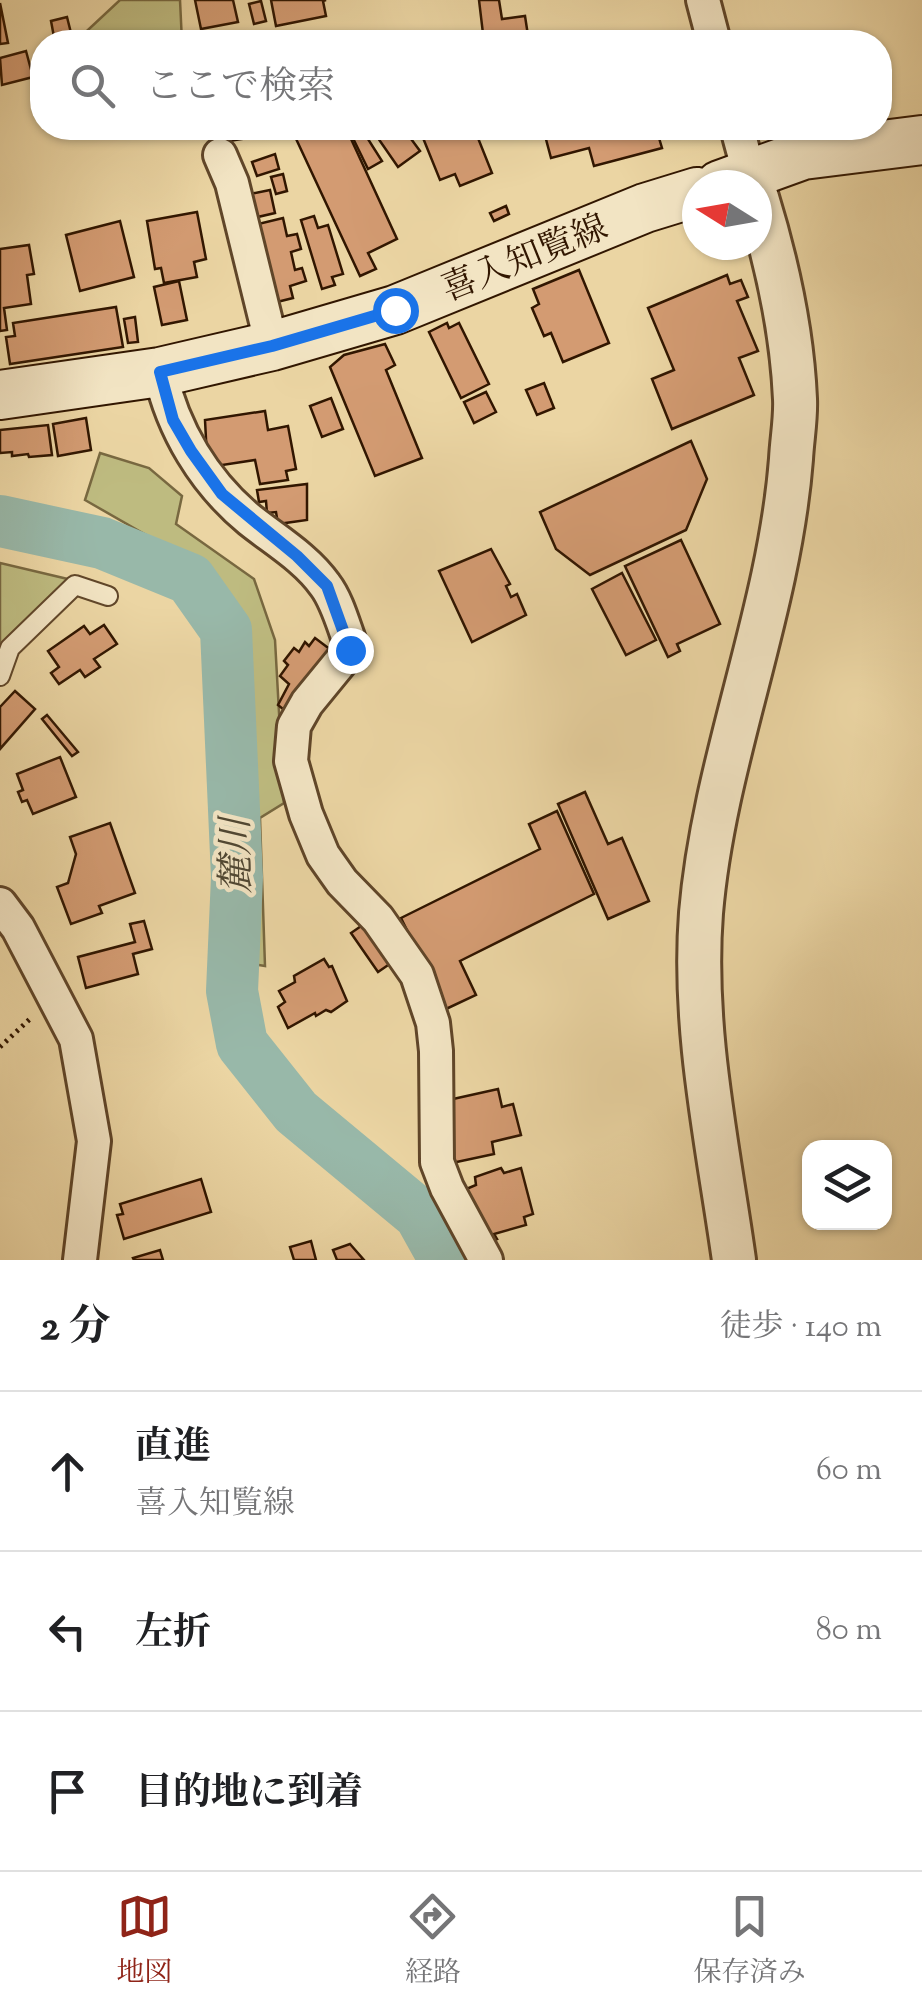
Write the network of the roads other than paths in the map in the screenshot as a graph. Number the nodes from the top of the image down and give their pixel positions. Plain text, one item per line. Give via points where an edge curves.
1 (702, 0) edge
2 (711, 30) edge
3 (739, 140) edge
4 (922, 140) edge
5 (220, 155) dead end
6 (743, 170) edge
7 (772, 172) edge
8 (682, 197) edge
9 (772, 250) edge
10 (272, 346) junction
11 (160, 372) junction
12 (0, 395) edge
13 (108, 596) dead end
14 (0, 676) edge
15 (0, 904) edge
16 (80, 1260) edge
17 (486, 1260) edge
18 (734, 1260) edge

1 - 2 street
3 - 6 street
4 - 7 main road via 803,155
5 - 10 street
8 - 10 main road, 喜入知覧線 via 395,310
9 - 18 street via 795,401 788,503 701,912 698,1007
10 - 11 main road, 喜入知覧線
11 - 12 main road, 喜入知覧線
11 - 17 street via 173,420 191,451 222,494 327,586 352,648 294,726 290,761 323,855 418,974 433,1022 437,1162
13 - 14 lane via 75,585 10,648
15 - 16 street via 76,1039 94,1142

